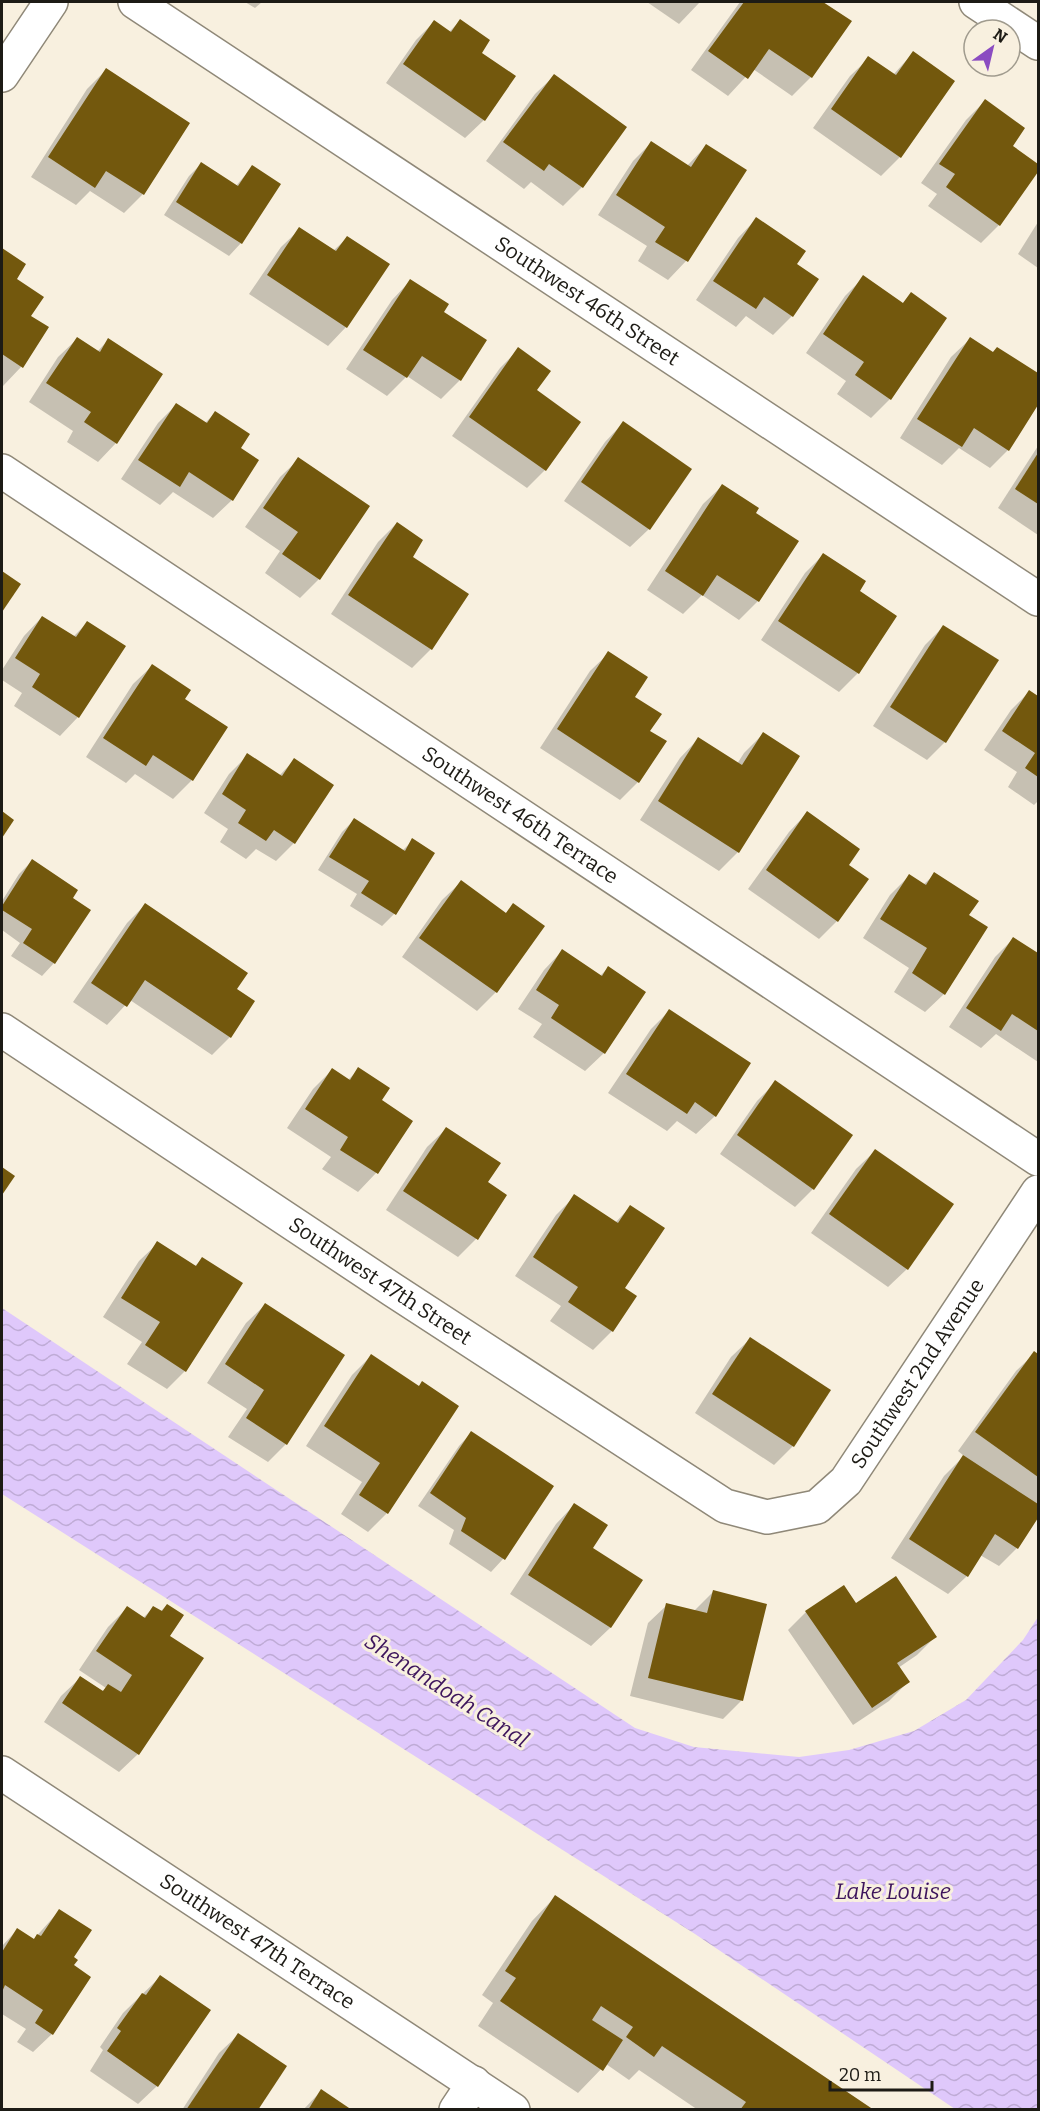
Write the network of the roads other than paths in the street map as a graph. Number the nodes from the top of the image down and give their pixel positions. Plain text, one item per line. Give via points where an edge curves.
1 (51, 2) edge
2 (135, 2) edge
3 (976, 2) edge
4 (1038, 43) edge
5 (2, 75) edge
6 (2, 471) edge
7 (1038, 599) edge
8 (2, 1030) edge
9 (1038, 1159) edge
10 (1038, 1192) edge
11 (767, 1517) joint
12 (2, 1773) edge
13 (465, 2096) edge
14 (513, 2109) edge

1 - 5 street
2 - 7 street, Southwest 46th Street
3 - 4 street
6 - 9 street, Southwest 46th Terrace
8 - 11 street, Southwest 47th Street via 724,1506
10 - 11 street, Southwest 2nd Avenue via 846,1481 817,1507
12 - 13 street, Southwest 47th Terrace
13 - 14 street, Southwest 47th Terrace

